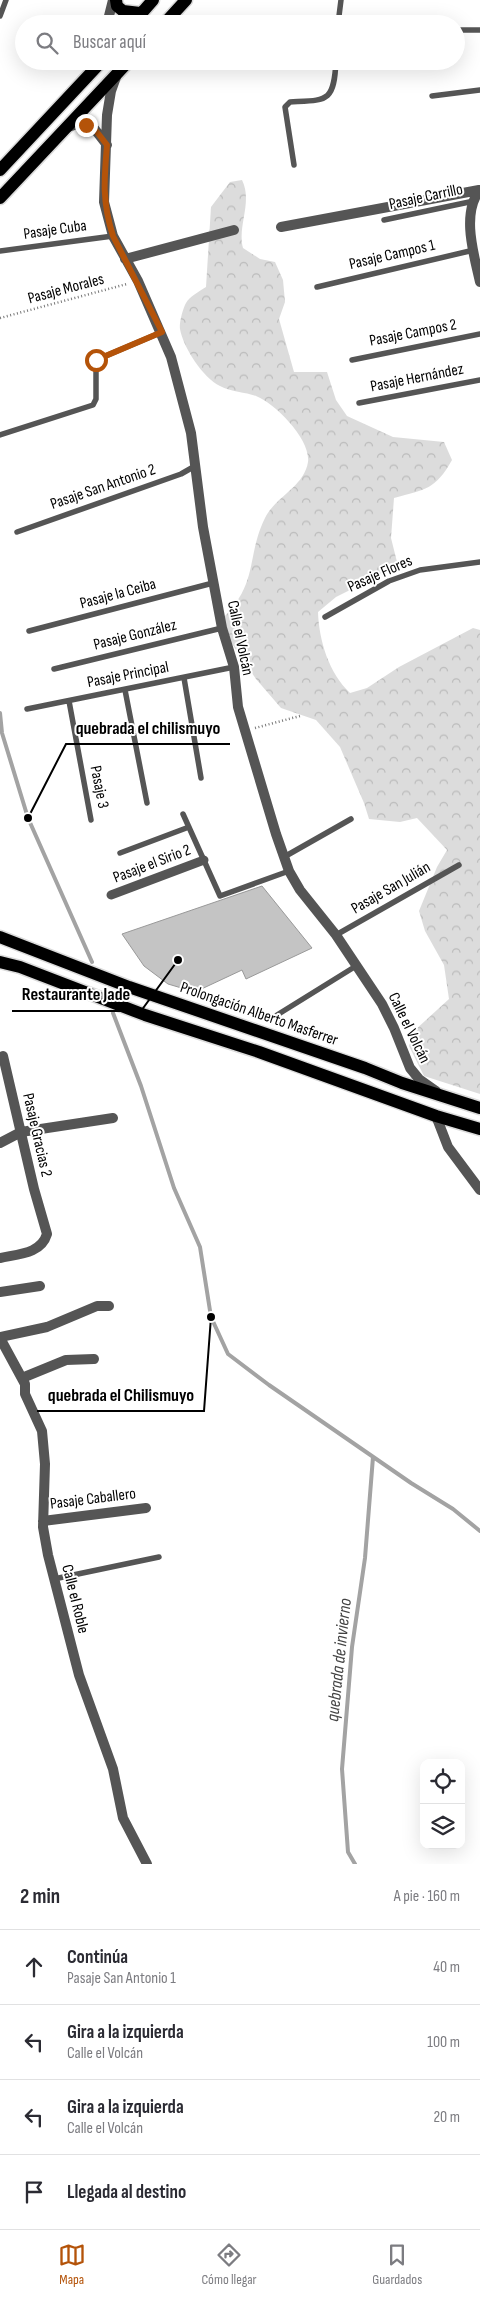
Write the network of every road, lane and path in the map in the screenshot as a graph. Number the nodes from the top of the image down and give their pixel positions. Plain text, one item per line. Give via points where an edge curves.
1 (114, 0) edge
2 (153, 0) edge
3 (186, 0) edge
4 (341, 0) edge
5 (4, 4) edge
6 (140, 13) joint
7 (110, 15) edge
8 (172, 15) edge
9 (339, 15) edge
10 (0, 16) edge
11 (465, 30) edge
12 (480, 30) edge
13 (92, 70) edge
14 (121, 70) edge
15 (336, 70) edge
16 (116, 75) junction
17 (480, 90) edge
18 (432, 96) dead end
19 (68, 127) junction
20 (107, 145) junction
21 (294, 165) dead end
22 (0, 170) edge
23 (480, 190) edge
24 (0, 198) edge
25 (474, 201) junction
26 (384, 220) dead end
27 (281, 227) dead end
28 (234, 230) dead end
29 (113, 236) junction
30 (474, 250) junction
31 (0, 251) edge
32 (124, 259) junction
33 (138, 281) junction
34 (480, 282) edge
35 (317, 287) dead end
36 (0, 318) edge
37 (162, 332) junction
38 (480, 334) edge
39 (352, 360) dead end
40 (480, 380) edge
41 (359, 404) dead end
42 (0, 434) edge
43 (196, 465) junction
44 (17, 532) dead end
45 (480, 562) edge
46 (213, 583) junction
47 (325, 617) dead end
48 (222, 628) junction
49 (29, 631) dead end
50 (234, 666) junction
51 (54, 669) dead end
52 (184, 678) junction
53 (125, 690) junction
54 (69, 701) junction
55 (27, 709) dead end
56 (300, 716) dead end
57 (244, 731) junction
58 (201, 778) dead end
59 (147, 803) dead end
60 (183, 814) dead end
61 (351, 819) dead end
62 (91, 820) dead end
63 (189, 827) junction
64 (120, 853) dead end
65 (284, 857) junction
66 (204, 860) junction
67 (459, 865) dead end
68 (288, 871) junction
69 (111, 895) dead end
70 (336, 935) junction
71 (0, 937) edge
72 (0, 962) edge
73 (356, 966) junction
74 (277, 1016) dead end
75 (3, 1056) dead end
76 (445, 1098) junction
77 (480, 1108) edge
78 (436, 1116) junction
79 (113, 1118) dead end
80 (480, 1129) edge
81 (21, 1132) junction
82 (0, 1143) edge
83 (480, 1190) edge
84 (0, 1258) edge
85 (40, 1286) dead end
86 (0, 1292) edge
87 (109, 1306) dead end
88 (0, 1338) edge
89 (94, 1359) dead end
90 (22, 1378) junction
91 (146, 1508) dead end
92 (43, 1521) junction
93 (159, 1557) dead end
94 (54, 1579) junction
95 (147, 1864) edge

1 - 6 main road via 122,11
1 - 7 street
2 - 6 main road
3 - 8 main road
4 - 9 lane
5 - 10 lane
11 - 12 lane
13 - 22 main road
14 - 16 main road
15 - 21 lane via 335,85 330,94 316,102 290,102 285,107
16 - 19 main road
16 - 20 street, Calle el Volcán via 108,104
17 - 18 lane
19 - 20 street via 77,124 93,127
19 - 24 main road
20 - 29 street, Calle el Volcán via 104,202
23 - 25 street
23 - 27 street
25 - 26 lane, Pasaje Carrillo
25 - 30 street via 471,221
28 - 32 street
29 - 31 lane, Pasaje Cuba
29 - 32 street, Calle el Volcán
30 - 34 street
30 - 35 lane, Pasaje Campos 1
32 - 33 street, Calle el Volcán
33 - 36 path, Pasaje Morales
33 - 37 street, Calle el Volcán
37 - 42 lane via 96,360 96,399 92,405
37 - 43 street, Calle el Volcán via 171,357
38 - 39 lane, Pasaje Campos 2
40 - 41 lane, Pasaje Hernández
43 - 44 lane, Pasaje San Antonio 2 via 181,474
43 - 46 street, Calle el Volcán
45 - 47 lane, Pasaje Flores via 420,570 389,581
46 - 48 street, Calle el Volcán
46 - 49 lane, Pasaje la Ceiba
48 - 50 street, Calle el Volcán
48 - 51 lane, Pasaje González
50 - 52 lane, Pasaje Principal
50 - 57 street, Calle el Volcán
52 - 53 lane, Pasaje Principal
52 - 58 lane
53 - 54 lane, Pasaje Principal
53 - 59 lane
54 - 55 lane, Pasaje Principal
54 - 62 lane, Pasaje 3
56 - 57 path
57 - 65 street, Calle el Volcán
60 - 63 lane
61 - 65 lane
63 - 64 lane
63 - 66 lane
65 - 68 street, Calle el Volcán
66 - 68 lane via 220,896
66 - 69 street, Pasaje el Sirio 2
67 - 70 lane, Pasaje San Julián
68 - 70 street, Calle el Volcán
70 - 73 street, Calle el Volcán
71 - 76 main road, Prolongación Alberto Masferrer via 129,987
72 - 78 main road
73 - 74 lane
73 - 76 street, Calle el Volcán via 382,1004 410,1068
75 - 81 street, Pasaje Gracias 2
76 - 77 main road, Prolongación Alberto Masferrer
78 - 80 main road
78 - 83 street via 448,1147
79 - 81 street
81 - 82 street
81 - 84 street, Pasaje Gracias 2 via 47,1234 34,1250
85 - 86 street
87 - 88 street via 97,1306 47,1327
88 - 90 street, Calle el Roble
89 - 90 street via 66,1360
90 - 92 street, Calle el Roble via 44,1441
91 - 92 street, Pasaje Caballero
92 - 94 street, Calle el Roble
93 - 94 lane
94 - 95 street, Calle el Roble via 79,1675 113,1769 123,1818

